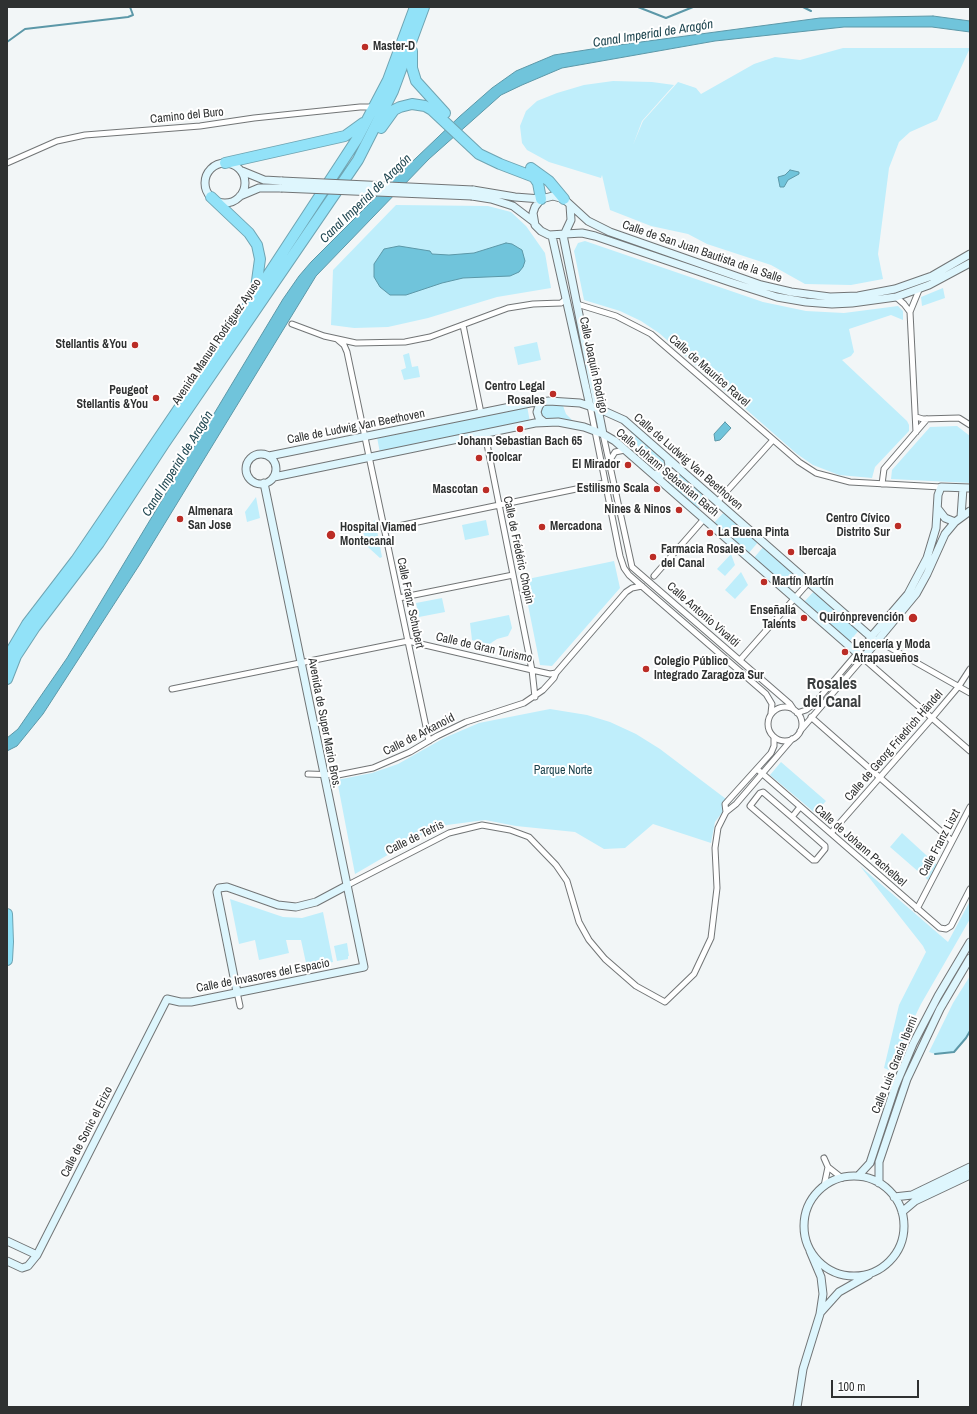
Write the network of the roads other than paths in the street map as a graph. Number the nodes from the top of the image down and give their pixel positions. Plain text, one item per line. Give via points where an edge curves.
1 (415, 7) edge
2 (424, 7) edge
3 (413, 40) junction
4 (372, 112) junction
5 (440, 113) junction
6 (481, 151) junction
7 (358, 160) junction
8 (7, 163) edge
9 (225, 163) junction
10 (241, 170) junction
11 (281, 185) junction
12 (473, 193) junction
13 (240, 196) junction
14 (211, 197) junction
15 (539, 197) junction
16 (567, 202) junction
17 (534, 222) junction
18 (563, 235) junction
19 (552, 236) junction
20 (970, 254) edge
21 (970, 263) edge
22 (919, 290) junction
23 (256, 293) junction
24 (896, 297) junction
25 (566, 298) junction
26 (577, 304) junction
27 (910, 312) junction
28 (292, 324) dead end
29 (463, 325) junction
30 (337, 339) junction
31 (356, 343) junction
32 (348, 349) junction
33 (543, 401) junction
34 (590, 406) junction
35 (598, 409) junction
36 (480, 413) junction
37 (916, 417) junction
38 (927, 419) junction
39 (544, 422) junction
40 (970, 425) edge
41 (595, 430) junction
42 (916, 432) junction
43 (485, 434) junction
44 (603, 434) junction
45 (365, 437) junction
46 (773, 440) junction
47 (625, 450) junction
48 (269, 456) junction
49 (369, 458) junction
50 (610, 460) junction
51 (668, 460) junction
52 (653, 474) junction
53 (274, 476) junction
54 (264, 483) junction
55 (605, 483) junction
56 (882, 484) junction
57 (941, 487) junction
58 (966, 488) edge
59 (717, 502) junction
60 (498, 505) junction
61 (938, 509) junction
62 (970, 511) edge
63 (704, 519) junction
64 (958, 520) junction
65 (384, 529) junction
66 (634, 569) joint
67 (513, 575) junction
68 (654, 576) dead end
69 (809, 582) junction
70 (642, 586) junction
71 (399, 598) junction
72 (795, 598) junction
73 (874, 639) junction
74 (408, 641) junction
75 (860, 655) junction
76 (7, 658) edge
77 (740, 660) junction
78 (301, 663) junction
79 (970, 669) edge
80 (532, 670) junction
81 (556, 673) junction
82 (7, 679) edge
83 (959, 686) junction
84 (172, 689) dead end
85 (970, 693) edge
86 (535, 697) junction
87 (795, 711) junction
88 (771, 713) junction
89 (811, 717) junction
90 (932, 718) junction
91 (800, 731) junction
92 (774, 737) junction
93 (792, 739) junction
94 (429, 741) junction
95 (970, 751) edge
96 (757, 769) junction
97 (308, 774) dead end
98 (763, 774) junction
99 (324, 775) junction
100 (880, 778) junction
101 (800, 807) junction
102 (970, 807) edge
103 (726, 812) junction
104 (792, 817) junction
105 (831, 833) junction
106 (952, 842) junction
107 (346, 886) junction
108 (970, 890) edge
109 (917, 908) junction
110 (7, 914) edge
111 (970, 942) edge
112 (970, 958) edge
113 (7, 960) edge
114 (364, 967) joint
115 (237, 992) junction
116 (167, 999) joint
117 (240, 1006) dead end
118 (824, 1158) dead end
119 (828, 1167) junction
120 (970, 1167) edge
121 (970, 1174) edge
122 (858, 1176) junction
123 (842, 1178) junction
124 (879, 1183) junction
125 (824, 1186) junction
126 (894, 1197) junction
127 (902, 1212) junction
128 (7, 1241) edge
129 (810, 1251) junction
130 (38, 1255) junction
131 (7, 1261) edge
132 (871, 1274) junction
133 (820, 1314) junction
134 (797, 1407) edge

1 - 4 highway, Avenida Manuel Rodríguez Ayuso via 388,80
2 - 3 highway, Avenida Manuel Rodríguez Ayuso
3 - 5 highway via 411,60 414,75
3 - 7 highway, Avenida Manuel Rodríguez Ayuso via 393,91
4 - 8 street, Camino del Buro via 347,108 200,126 85,135 57,141
4 - 9 highway via 346,136
4 - 23 highway, Avenida Manuel Rodríguez Ayuso
5 - 6 highway
5 - 7 highway via 418,104 394,110
6 - 15 highway via 500,164 532,175 538,182
6 - 16 highway via 537,172
7 - 82 highway, Avenida Manuel Rodríguez Ayuso via 99,543 35,627 16,656
9 - 10 street
9 - 14 street via 214,166 207,176 206,187
10 - 11 street
10 - 13 street via 245,180
11 - 12 street, bridge
11 - 13 street via 259,188
12 - 15 street
12 - 17 street via 508,204
13 - 14 street via 236,200 224,202
14 - 23 highway via 249,233 257,246 260,260
15 - 16 street via 553,196
15 - 17 street
16 - 18 street via 571,220
16 - 20 street, Calle de San Juan Bautista de la Salle via 594,225 610,232 761,285 805,294 830,297 895,289 932,276
17 - 19 street via 541,231
18 - 19 street
18 - 24 street, Calle de San Juan Bautista de la Salle via 582,233 595,236 776,297 832,304
18 - 26 street, Calle Joaquín Rodrigo
19 - 25 street, Calle Joaquín Rodrigo
21 - 22 street, Calle de San Juan Bautista de la Salle
22 - 24 street, Calle de San Juan Bautista de la Salle
22 - 27 street
23 - 76 highway, Avenida Manuel Rodríguez Ayuso via 100,525 27,624
24 - 27 street
25 - 29 street via 561,303 508,308
25 - 34 street, Calle Joaquín Rodrigo
26 - 35 street, Calle Joaquín Rodrigo
26 - 46 street, Calle de Maurice Ravel via 616,316 651,334
27 - 37 street
28 - 30 street
29 - 31 street via 418,340 389,344
29 - 36 street
30 - 31 street
30 - 32 street, Calle Franz Schubert
31 - 32 street
32 - 45 street, Calle Franz Schubert
33 - 34 street, Calle de Ludwig Van Beethoven
33 - 36 street, Calle de Ludwig Van Beethoven
33 - 39 street via 537,412
34 - 35 street, Calle de Ludwig Van Beethoven
34 - 41 street, Calle Joaquín Rodrigo
35 - 44 street, Calle Joaquín Rodrigo
35 - 51 street, Calle de Ludwig Van Beethoven via 624,420
36 - 45 street, Calle de Ludwig Van Beethoven
37 - 38 street
37 - 42 street
38 - 40 street via 959,418
38 - 42 street
39 - 41 street, Calle Johann Sebastian Bach via 565,422
39 - 43 street, Calle Johann Sebastian Bach
41 - 44 street, Calle Johann Sebastian Bach
41 - 55 street, Calle Joaquín Rodrigo
42 - 56 street via 884,469
43 - 49 street, Calle Johann Sebastian Bach
43 - 60 street, Calle de Frédéric Chopin
44 - 47 street, Calle Johann Sebastian Bach
44 - 50 street, Calle Joaquín Rodrigo
45 - 48 street, Calle de Ludwig Van Beethoven
45 - 49 street, Calle Franz Schubert
46 - 56 street, Calle de Maurice Ravel via 816,473 850,482
46 - 59 street
47 - 50 street via 615,452
47 - 52 street, Calle Johann Sebastian Bach
48 - 53 street via 276,465
48 - 54 street via 255,455 246,467 251,480
49 - 53 street, Calle Johann Sebastian Bach
49 - 65 street, Calle Franz Schubert
50 - 66 street, Calle Joaquín Rodrigo
51 - 52 street via 666,471 661,475
51 - 59 street, Calle de Ludwig Van Beethoven
52 - 63 street, Calle Johann Sebastian Bach
53 - 54 street
54 - 78 street, Avenida de Super Mario Bros.
55 - 60 street
55 - 70 street, Calle Joaquín Rodrigo via 622,564
56 - 57 street, Calle de Maurice Ravel
57 - 58 street
57 - 61 street
58 - 64 street
59 - 69 street, Calle de Ludwig Van Beethoven
60 - 65 street
60 - 67 street, Calle de Frédéric Chopin
61 - 64 street via 945,518
61 - 73 street via 932,546 914,586
62 - 64 street
63 - 68 street
63 - 72 street, Calle Johann Sebastian Bach
64 - 73 street via 941,541 916,594
65 - 71 street, Calle Franz Schubert
66 - 77 street, Calle Antonio Vivaldi
67 - 71 street
67 - 80 street, Calle de Frédéric Chopin
69 - 72 street
69 - 73 street, Calle de Ludwig Van Beethoven
70 - 81 street via 626,592
70 - 88 street, Calle Joaquín Rodrigo via 764,691 770,701
71 - 74 street, Calle Franz Schubert
72 - 75 street, Calle Johann Sebastian Bach
72 - 77 street
73 - 75 street
73 - 83 street, Calle de Ludwig Van Beethoven
74 - 78 street, Calle de Gran Turismo
74 - 80 street, Calle de Gran Turismo
74 - 94 street, Calle Franz Schubert
75 - 87 street via 810,707
75 - 89 street
75 - 90 street, Calle Johann Sebastian Bach
77 - 87 street, Calle Antonio Vivaldi
78 - 84 street, Calle de Gran Turismo
78 - 99 street, Avenida de Super Mario Bros.
79 - 83 street, Calle de Georg Friedrich Händel
80 - 81 street, Calle de Gran Turismo
80 - 86 street
81 - 86 street, Calle de Arkanoid
83 - 85 street, Calle de Ludwig Van Beethoven
83 - 90 street, Calle de Georg Friedrich Händel
86 - 94 street, Calle de Arkanoid via 519,706 466,722
87 - 88 street via 782,707
87 - 91 street via 801,724
88 - 92 street via 768,726
89 - 91 street
89 - 100 street
90 - 95 street, Calle Johann Sebastian Bach
90 - 100 street, Calle de Georg Friedrich Händel
91 - 93 street
92 - 93 street via 785,741
92 - 96 street via 773,750
93 - 98 street
94 - 99 street, Calle de Arkanoid via 397,759 373,768
96 - 98 street, Calle de Johann Pachelbel
96 - 103 street via 725,804
97 - 99 street, Calle de Arkanoid
98 - 101 street, Calle de Johann Pachelbel
98 - 103 street
99 - 107 street, Avenida de Super Mario Bros.
100 - 105 street, Calle de Georg Friedrich Händel
100 - 106 street
101 - 104 street
101 - 105 street, Calle de Johann Pachelbel
102 - 106 street, Calle Franz Liszt
103 - 107 street, Calle de Tetris via 718,828 715,848 717,888 711,938 694,974 665,1002 636,986 605,959 589,940 579,922 567,881 556,865 529,837 510,830 482,824 448,833
104 - 104 street via 762,792 750,806 816,860 825,846
105 - 109 street, Calle de Johann Pachelbel
106 - 109 street, Calle Franz Liszt
107 - 114 street, Avenida de Super Mario Bros.
107 - 115 street, Calle de Tetris via 320,901 298,907 278,905 228,887 220,887 217,892
108 - 109 street, Calle de Johann Pachelbel via 952,924 946,929 940,928
110 - 113 highway
111 - 122 street, Calle Luis Gracia Iberni via 918,1033 895,1087 870,1163
112 - 124 street, Calle Luis Gracia Iberni via 927,1034 907,1079 879,1162
114 - 115 street, Calle de Invasores del Espacio
115 - 116 street, Calle de Invasores del Espacio via 191,1002
115 - 117 street
116 - 130 street, Calle de Sonic el Erizo
118 - 119 street
119 - 123 street
119 - 125 street
120 - 126 street via 912,1195
121 - 127 street via 915,1201
122 - 123 street
122 - 124 street
123 - 125 street
124 - 126 street
125 - 129 street via 812,1199 804,1220 804,1234
126 - 127 street
127 - 132 street via 904,1232 898,1250 886,1265
128 - 130 street
129 - 132 street via 840,1272
129 - 133 street via 822,1282
130 - 131 street, Calle de Sonic el Erizo via 28,1266 22,1268
132 - 133 street via 840,1292
133 - 134 street via 803,1369

